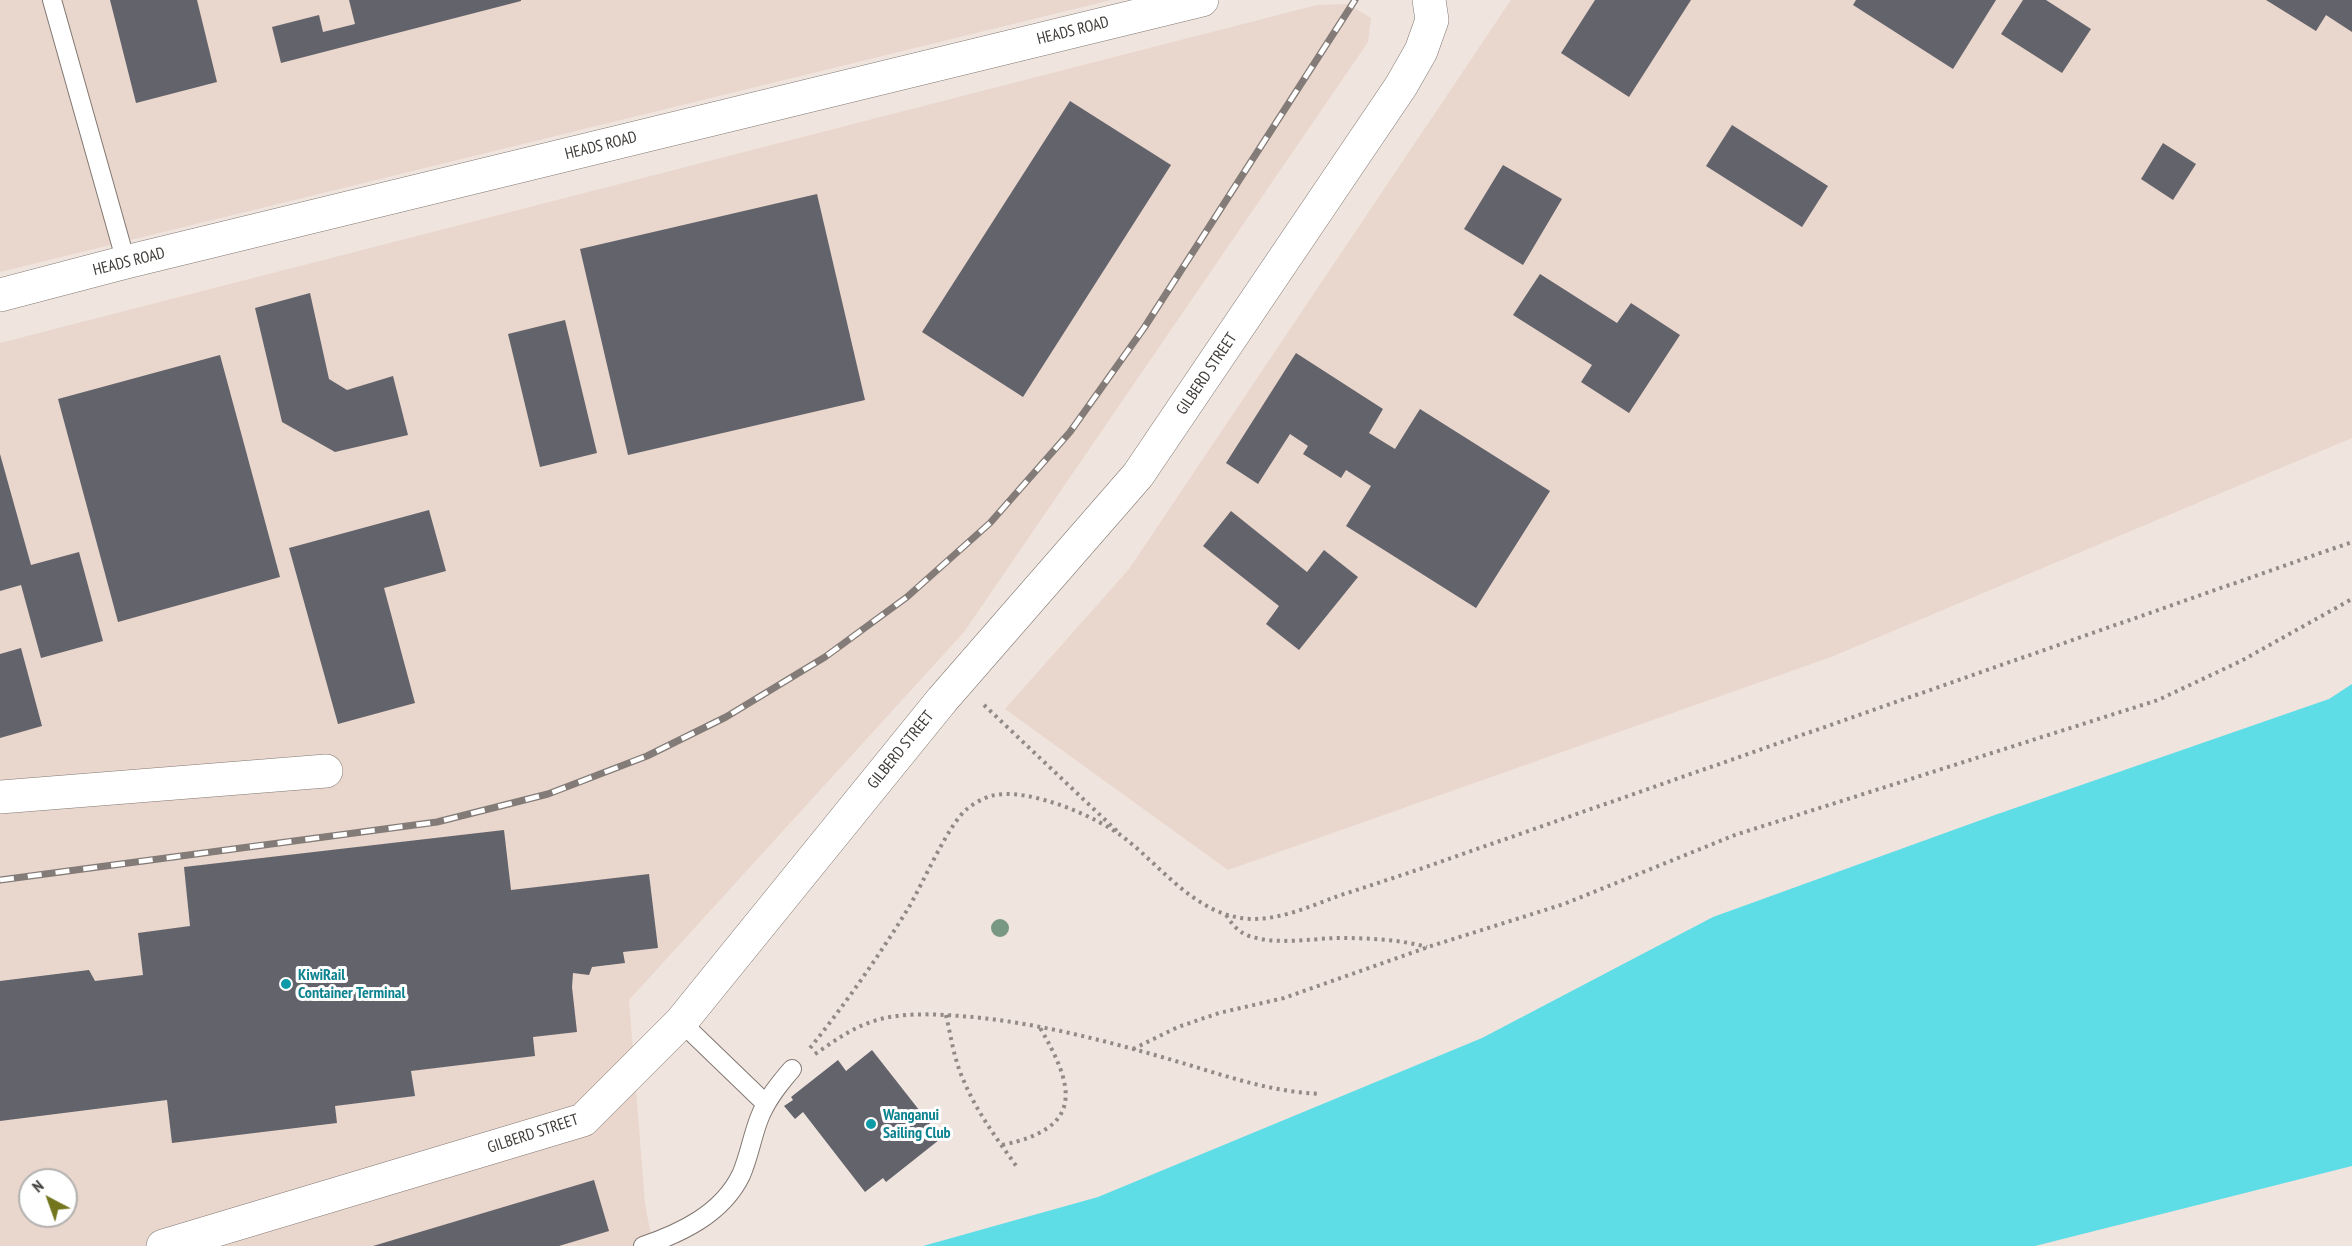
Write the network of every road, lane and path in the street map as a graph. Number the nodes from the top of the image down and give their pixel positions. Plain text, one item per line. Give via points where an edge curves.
1 (52, 0) edge
2 (1202, 0) edge
3 (1429, 0) edge
4 (126, 262) junction
5 (0, 296) edge
6 (2352, 542) edge
7 (2352, 599) edge
8 (958, 681) junction
9 (326, 771) dead end
10 (0, 797) edge
11 (1125, 838) junction
12 (1226, 914) junction
13 (1428, 947) junction
14 (946, 1016) junction
15 (681, 1022) junction
16 (1039, 1026) junction
17 (1133, 1048) junction
18 (792, 1070) junction
19 (1321, 1094) dead end
20 (766, 1104) junction
21 (1002, 1145) junction
22 (1017, 1167) dead end
23 (163, 1246) edge
24 (643, 1246) edge

1 - 4 lane
2 - 4 street, HEADS ROAD
3 - 8 street, GILBERD STREET via 1432,20 1421,51 1401,86 1138,476
4 - 5 street, HEADS ROAD
6 - 12 path via 1315,904 1260,918
7 - 13 path via 2241,661 2158,700 1735,835 1564,904
8 - 11 path
8 - 15 street, GILBERD STREET
9 - 10 street
11 - 12 path via 1188,893
11 - 18 path via 1069,809 1026,796 991,796 965,810 863,978
12 - 13 path via 1239,931 1255,938 1375,938
13 - 17 path via 1284,998 1178,1027
14 - 16 path
14 - 18 path via 900,1016 871,1022 843,1035
14 - 21 path via 962,1078
15 - 20 lane
15 - 23 street, GILBERD STREET via 583,1120
16 - 17 path
16 - 21 path via 1062,1071 1066,1103 1043,1132
17 - 19 path via 1240,1081 1290,1093
18 - 20 lane
20 - 24 lane via 745,1165 730,1192 701,1220
21 - 22 path

